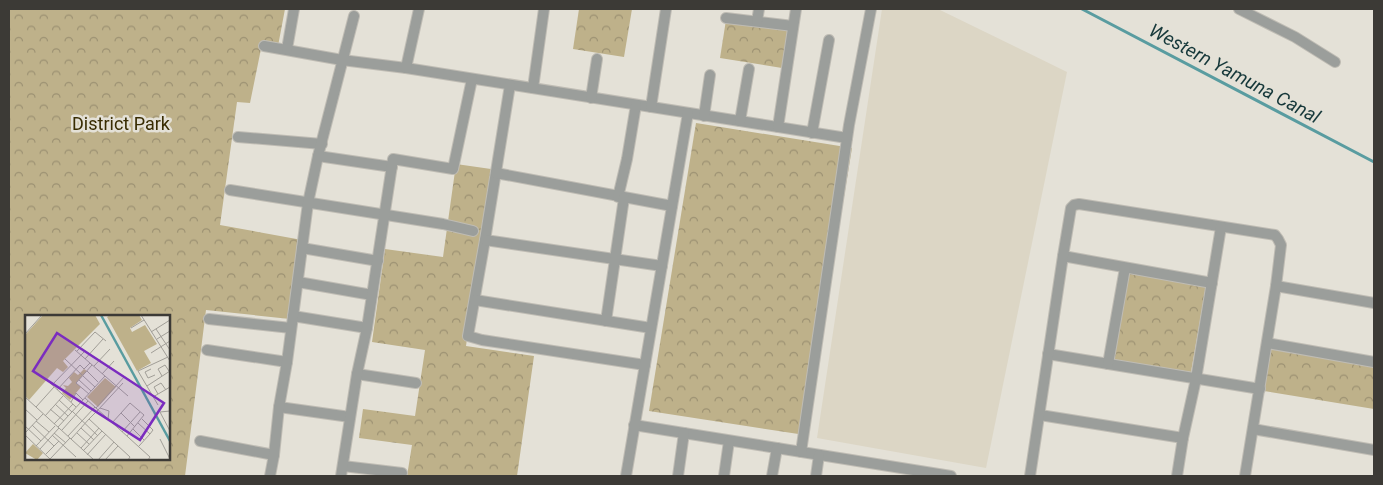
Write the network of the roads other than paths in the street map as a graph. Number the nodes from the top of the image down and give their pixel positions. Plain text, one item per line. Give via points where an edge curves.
1 (294, 9) edge
2 (419, 9) edge
3 (544, 9) edge
4 (666, 9) edge
5 (759, 9) edge
6 (796, 9) edge
7 (871, 9) edge
8 (1240, 9) edge
9 (1252, 12) edge
10 (354, 16) dead end
11 (726, 18) dead end
12 (757, 21) junction
13 (793, 26) junction
14 (829, 40) dead end
15 (264, 46) dead end
16 (287, 49) junction
17 (597, 59) dead end
18 (342, 60) junction
19 (1335, 62) dead end
20 (406, 68) junction
21 (749, 70) dead end
22 (710, 75) dead end
23 (472, 79) junction
24 (510, 85) junction
25 (533, 88) junction
26 (591, 98) junction
27 (636, 105) junction
28 (651, 107) junction
29 (688, 113) junction
30 (704, 116) junction
31 (740, 121) junction
32 (778, 127) junction
33 (812, 132) junction
34 (238, 137) dead end
35 (847, 138) junction
36 (322, 144) junction
37 (318, 156) junction
38 (392, 167) junction
39 (496, 173) junction
40 (230, 190) dead end
41 (621, 197) junction
42 (308, 203) junction
43 (672, 206) junction
44 (385, 214) junction
45 (1221, 227) junction
46 (473, 231) dead end
47 (485, 240) junction
48 (302, 248) junction
49 (1063, 256) junction
50 (615, 259) junction
51 (378, 261) junction
52 (662, 266) junction
53 (1125, 268) junction
54 (298, 282) junction
55 (1212, 283) junction
56 (1276, 286) junction
57 (372, 295) junction
58 (475, 300) junction
59 (1374, 303) edge
60 (293, 316) junction
61 (209, 319) dead end
62 (606, 321) junction
63 (291, 328) junction
64 (368, 328) junction
65 (651, 328) junction
66 (1267, 343) junction
67 (207, 350) dead end
68 (1048, 354) junction
69 (287, 362) junction
70 (1374, 362) edge
71 (1108, 364) junction
72 (645, 365) junction
73 (357, 374) junction
74 (1196, 379) junction
75 (416, 383) dead end
76 (1260, 389) junction
77 (279, 407) junction
78 (1040, 416) junction
79 (350, 417) junction
80 (634, 425) junction
81 (1253, 429) junction
82 (684, 433) junction
83 (1183, 438) junction
84 (200, 441) dead end
85 (729, 441) junction
86 (777, 448) junction
87 (1374, 450) edge
88 (801, 452) junction
89 (274, 455) junction
90 (819, 455) junction
91 (342, 471) edge
92 (402, 473) dead end
93 (270, 476) edge
94 (626, 476) edge
95 (678, 476) edge
96 (724, 476) edge
97 (772, 476) edge
98 (816, 476) edge
99 (951, 476) edge
100 (1030, 476) edge
101 (1177, 476) edge
102 (1245, 476) edge

1 - 16 street
2 - 20 street
3 - 25 street
4 - 28 street
5 - 12 street
6 - 13 street
7 - 35 street
8 - 9 street
9 - 19 street
10 - 18 street
11 - 12 street
12 - 13 street
13 - 32 street
14 - 33 street
15 - 16 street
16 - 18 street
17 - 26 street
18 - 20 street
18 - 36 street
20 - 23 street
21 - 31 street
22 - 30 street
23 - 24 street
23 - 38 street via 453,169 393,159
24 - 25 street
24 - 39 street
25 - 26 street
26 - 27 street
27 - 28 street
27 - 41 street
28 - 29 street
29 - 30 street
29 - 43 street
30 - 31 street
31 - 32 street
32 - 33 street
33 - 35 street
34 - 36 street
35 - 88 street
36 - 37 street
37 - 38 street
37 - 42 street
38 - 44 street
39 - 41 street
39 - 47 street
40 - 42 street
41 - 43 street
41 - 50 street
42 - 44 street
42 - 48 street
43 - 52 street
44 - 46 street
44 - 51 street
45 - 49 street via 1075,205 1071,208
45 - 55 street
45 - 56 street via 1275,235 1281,245
47 - 50 street
47 - 58 street
48 - 51 street
48 - 54 street
49 - 53 street
49 - 68 street
50 - 52 street
50 - 62 street
51 - 57 street
52 - 65 street
53 - 55 street
53 - 71 street
54 - 57 street
54 - 60 street
55 - 74 street
56 - 59 street
56 - 66 street
57 - 64 street
58 - 62 street
58 - 72 street via 468,336
60 - 63 street
60 - 64 street
61 - 63 street
62 - 65 street
63 - 69 street
64 - 73 street
65 - 72 street
66 - 70 street
66 - 76 street
67 - 69 street
68 - 71 street
68 - 78 street
69 - 77 street
71 - 74 street
72 - 80 street
73 - 75 street
73 - 79 street
74 - 76 street
74 - 83 street
76 - 81 street
77 - 79 street
77 - 89 street
78 - 83 street
78 - 100 street
79 - 91 street
80 - 82 street
80 - 94 street
81 - 87 street
81 - 102 street
82 - 85 street
82 - 95 street
83 - 101 street
84 - 89 street
85 - 86 street
85 - 96 street
86 - 88 street
86 - 97 street
88 - 90 street
89 - 93 street
90 - 98 street
90 - 99 street
91 - 92 street

